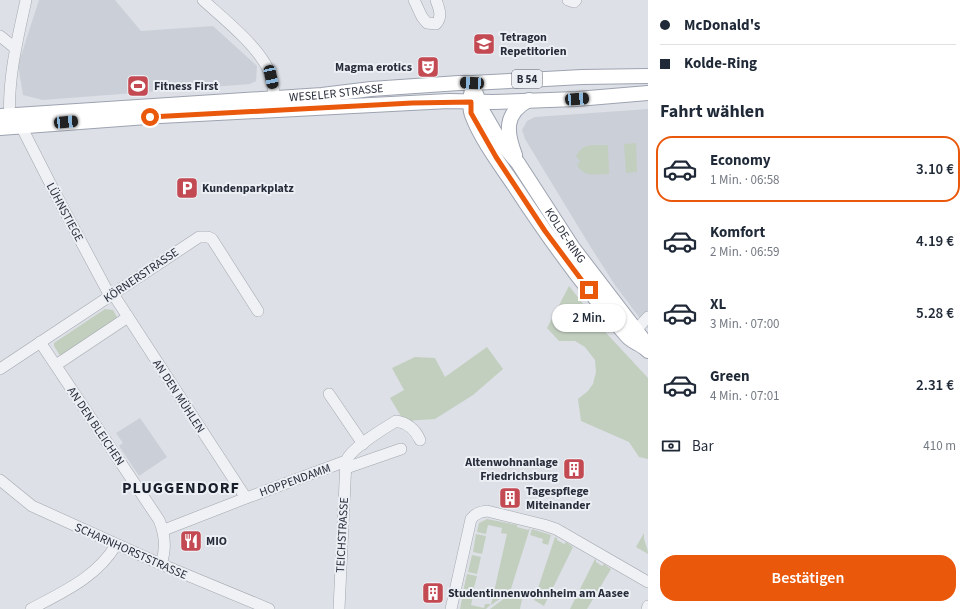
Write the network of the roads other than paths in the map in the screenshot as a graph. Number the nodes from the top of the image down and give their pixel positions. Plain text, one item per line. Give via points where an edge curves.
1 (26, 0) edge
2 (414, 0) edge
3 (436, 0) edge
4 (210, 2) edge
5 (0, 36) edge
6 (15, 48) junction
7 (648, 76) edge
8 (472, 83) junction
9 (648, 93) edge
10 (275, 98) junction
11 (529, 100) junction
12 (475, 102) junction
13 (8, 123) edge
14 (518, 163) junction
15 (112, 295) junction
16 (258, 311) dead end
17 (128, 317) junction
18 (648, 317) edge
19 (636, 330) junction
20 (40, 342) junction
21 (645, 348) edge
22 (56, 365) junction
23 (0, 369) edge
24 (329, 394) dead end
25 (420, 440) dead end
26 (363, 444) junction
27 (401, 449) dead end
28 (346, 465) junction
29 (0, 480) edge
30 (246, 498) junction
31 (164, 530) junction
32 (116, 545) junction
33 (161, 564) junction
34 (648, 582) edge
35 (31, 609) edge
36 (269, 609) edge
37 (339, 609) edge
38 (451, 609) edge

1 - 6 street
2 - 3 street via 427,23 436,24 440,10
4 - 10 street via 259,54 268,70
5 - 6 street
6 - 13 street
7 - 8 main road, WESELER STRASSE / B 54
8 - 10 main road, WESELER STRASSE
8 - 12 main road, KOLDE-RING / B 54
9 - 11 main road, WESELER STRASSE / B 54
10 - 13 main road, WESELER STRASSE
11 - 12 main road, WESELER STRASSE / B 54
11 - 14 main road, KOLDE-RING / B 54 via 514,112 509,124 509,139
12 - 13 main road, WESELER STRASSE
12 - 14 main road, KOLDE-RING / B 54 via 501,143
12 - 21 main road, KOLDE-RING / B 54 via 471,113 509,179 594,296 628,337
13 - 15 street, LÜHNSTIEGE via 54,191
14 - 19 main road, KOLDE-RING / B 54 via 573,248
15 - 16 street, KÖRNERSTRASSE via 204,236 212,240
15 - 17 street, AN DEN MÜHLEN
15 - 20 street, KÖRNERSTRASSE
17 - 22 street
17 - 30 street, AN DEN MÜHLEN
18 - 19 street
19 - 21 main road, KOLDE-RING / B 54
20 - 22 street, AN DEN BLEICHEN
20 - 23 street, KÖRNERSTRASSE
22 - 31 street, AN DEN BLEICHEN
24 - 26 street
25 - 26 street, HOPPENDAMM via 408,424 396,421
26 - 28 street, HOPPENDAMM via 348,456
27 - 28 street, HOPPENDAMM
28 - 30 street, HOPPENDAMM
28 - 37 street, TEICHSTRASSE
29 - 32 street, SCHARNHORSTSTRASSE via 32,506
30 - 31 street, HOPPENDAMM
31 - 33 street via 164,556
32 - 33 street, SCHARNHORSTSTRASSE
32 - 35 street via 85,578
33 - 36 street, SCHARNHORSTSTRASSE
34 - 38 street via 556,529 487,511 477,513 471,519

